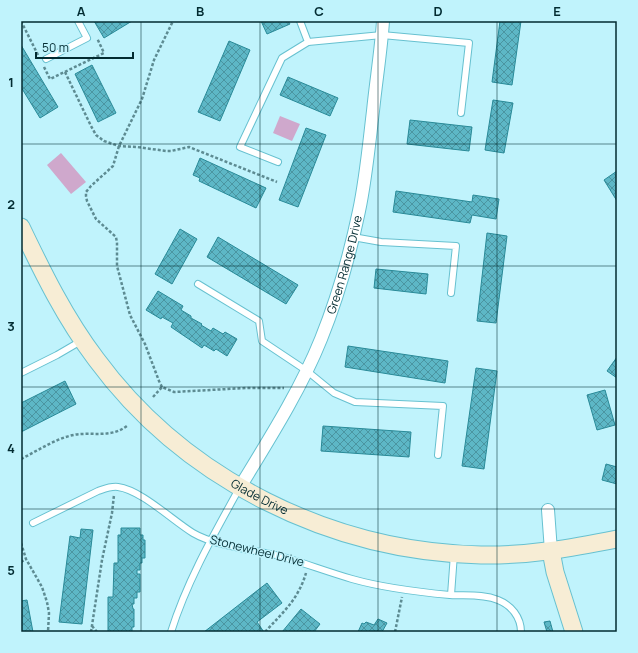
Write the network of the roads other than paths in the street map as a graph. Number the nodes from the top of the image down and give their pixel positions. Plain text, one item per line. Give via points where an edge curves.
1 (78, 21) edge
2 (300, 21) edge
3 (383, 21) edge
4 (382, 35) junction
5 (308, 42) junction
6 (46, 58) dead end
7 (461, 113) dead end
8 (278, 162) dead end
9 (21, 227) edge
10 (353, 237) junction
11 (198, 284) dead end
12 (451, 293) dead end
13 (82, 340) junction
14 (307, 370) junction
15 (21, 373) edge
16 (438, 455) dead end
17 (240, 487) junction
18 (548, 510) dead end
19 (33, 523) dead end
20 (617, 539) edge
21 (211, 541) junction
22 (551, 551) junction
23 (454, 554) junction
24 (451, 595) junction
25 (171, 632) edge
26 (521, 632) edge
27 (574, 632) edge

1 - 6 lane via 87,38
2 - 5 lane
3 - 4 street, Green Range Drive
4 - 5 lane
4 - 7 lane via 469,43
4 - 10 street, Green Range Drive via 367,159
5 - 8 lane via 282,58 240,147
9 - 13 street, Glade Drive via 61,307
10 - 12 lane via 381,242 456,246
10 - 14 street, Green Range Drive via 336,300
11 - 14 lane via 259,321 262,341
13 - 15 lane
13 - 17 street, Glade Drive via 114,382 151,420 197,459
14 - 16 lane via 334,393 355,402 443,406
14 - 17 street, Green Range Drive
17 - 21 lane
17 - 23 street, Glade Drive via 286,511 348,534 405,548
18 - 22 street
19 - 21 lane, Stonewheel Drive via 98,491 115,487 136,494 193,533
20 - 22 street, Glade Drive
21 - 24 lane, Stonewheel Drive via 279,556 356,580 404,590
21 - 25 lane via 182,601
22 - 23 street, Glade Drive via 492,555
22 - 27 street
23 - 24 lane
24 - 26 lane, Stonewheel Drive via 487,597 508,605 518,617

